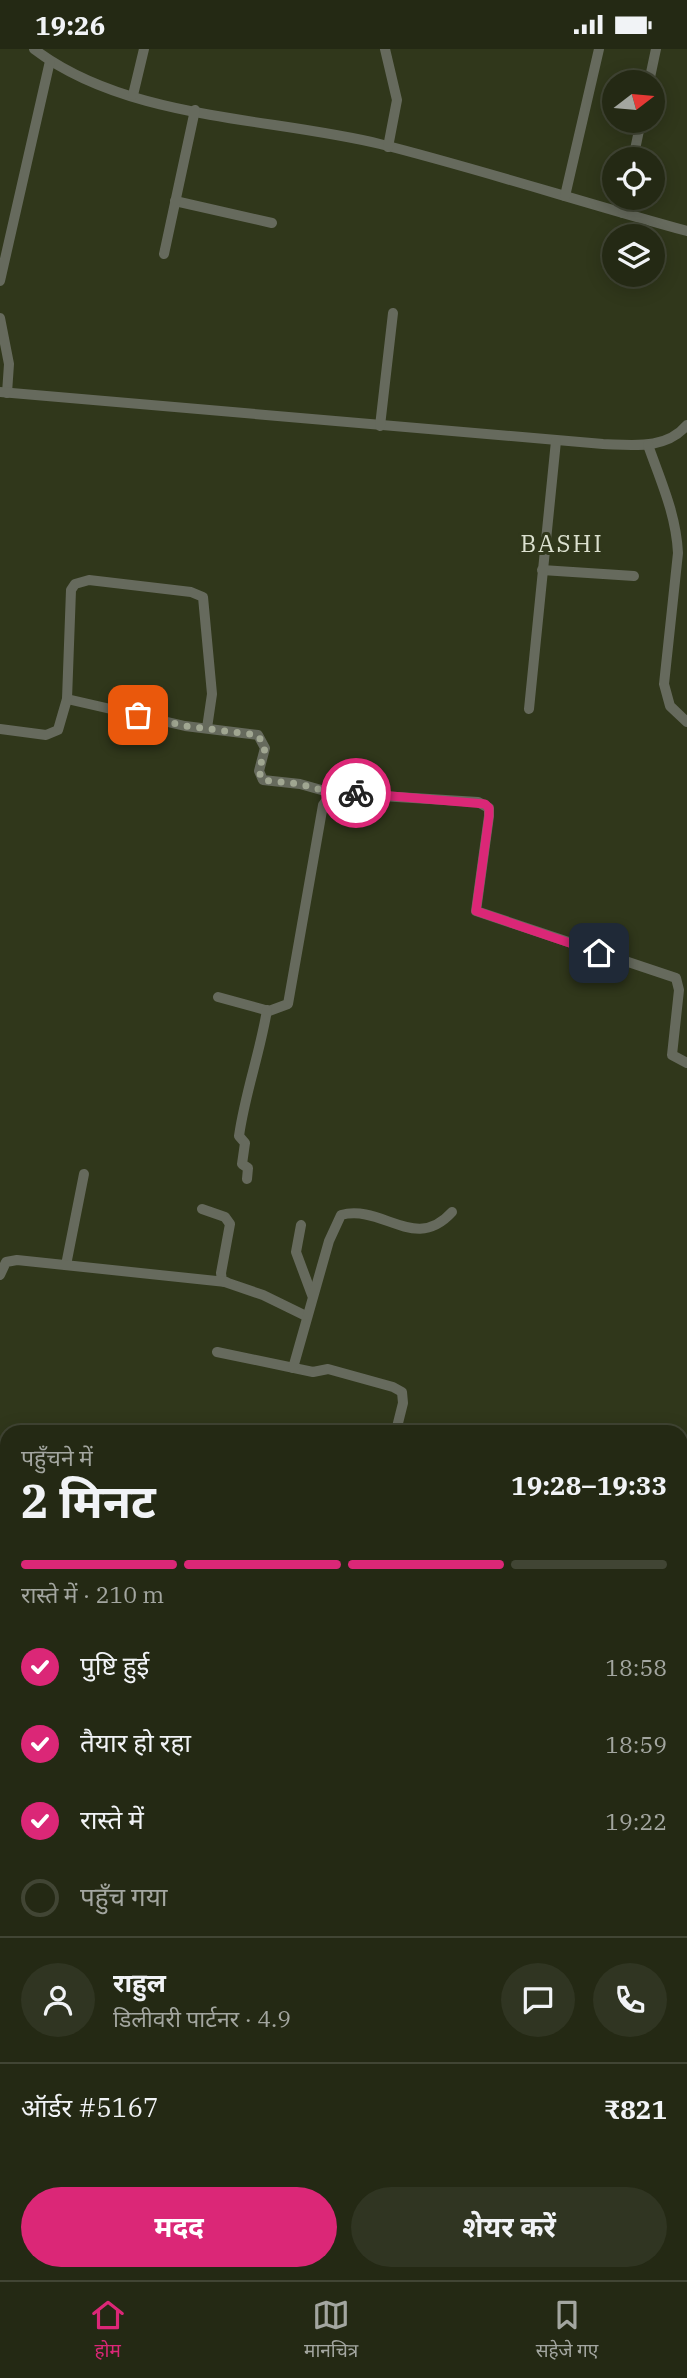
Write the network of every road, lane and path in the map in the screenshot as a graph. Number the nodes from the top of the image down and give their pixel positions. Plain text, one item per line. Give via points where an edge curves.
1 (34, 49) edge
2 (144, 49) edge
3 (385, 49) edge
4 (598, 49) edge
5 (656, 49) edge
6 (50, 61) junction
7 (652, 70) edge
8 (133, 95) junction
9 (195, 110) junction
10 (388, 147) junction
11 (565, 196) junction
12 (176, 201) junction
13 (624, 210) edge
14 (623, 213) junction
15 (272, 223) dead end
16 (687, 231) edge
17 (164, 254) dead end
18 (0, 281) edge
19 (393, 313) dead end
20 (0, 318) edge
21 (4, 393) edge
22 (687, 425) edge
23 (380, 426) junction
24 (556, 441) junction
25 (648, 445) junction
26 (542, 570) junction
27 (634, 576) dead end
28 (67, 699) junction
29 (528, 709) dead end
30 (687, 722) edge
31 (207, 728) junction
32 (0, 729) edge
33 (332, 793) junction
34 (218, 997) dead end
35 (267, 1010) junction
36 (687, 1063) edge
37 (84, 1174) dead end
38 (247, 1179) dead end
39 (202, 1209) dead end
40 (452, 1212) dead end
41 (301, 1225) dead end
42 (3, 1260) edge
43 (66, 1265) junction
44 (0, 1275) edge
45 (226, 1282) junction
46 (312, 1295) junction
47 (306, 1316) junction
48 (217, 1352) dead end
49 (293, 1368) junction
50 (398, 1425) edge

1 - 6 street
2 - 8 street
3 - 10 street via 397,100
4 - 11 street
5 - 7 street
6 - 8 street
6 - 18 street
8 - 9 street
9 - 10 street
9 - 12 street
10 - 11 street
11 - 14 street
12 - 15 street
12 - 17 street
13 - 14 street
14 - 16 street
19 - 23 street
20 - 21 street via 9,364
21 - 23 street
22 - 25 street via 679,435
23 - 24 street
24 - 25 street
24 - 26 street
25 - 30 street via 677,533 664,684 670,706
26 - 27 street
26 - 29 street
28 - 31 street
28 - 31 street via 70,600 75,584 89,580 191,591 203,597 205,609 212,694
28 - 32 street via 54,734
31 - 33 street via 262,738 262,780
33 - 35 street via 323,805 288,1004
33 - 36 street via 485,804 489,816 476,911 676,978 679,990 672,1055
34 - 35 street
35 - 38 street via 239,1136 245,1143 242,1164 248,1168
37 - 43 street
39 - 45 street via 225,1217 230,1224 221,1273
40 - 46 street via 440,1225 422,1229 364,1216 341,1216
41 - 46 street via 296,1252
42 - 43 street
42 - 44 street
43 - 45 street
45 - 47 street
46 - 47 street
47 - 49 street
48 - 49 street
49 - 50 street via 328,1369 402,1392

